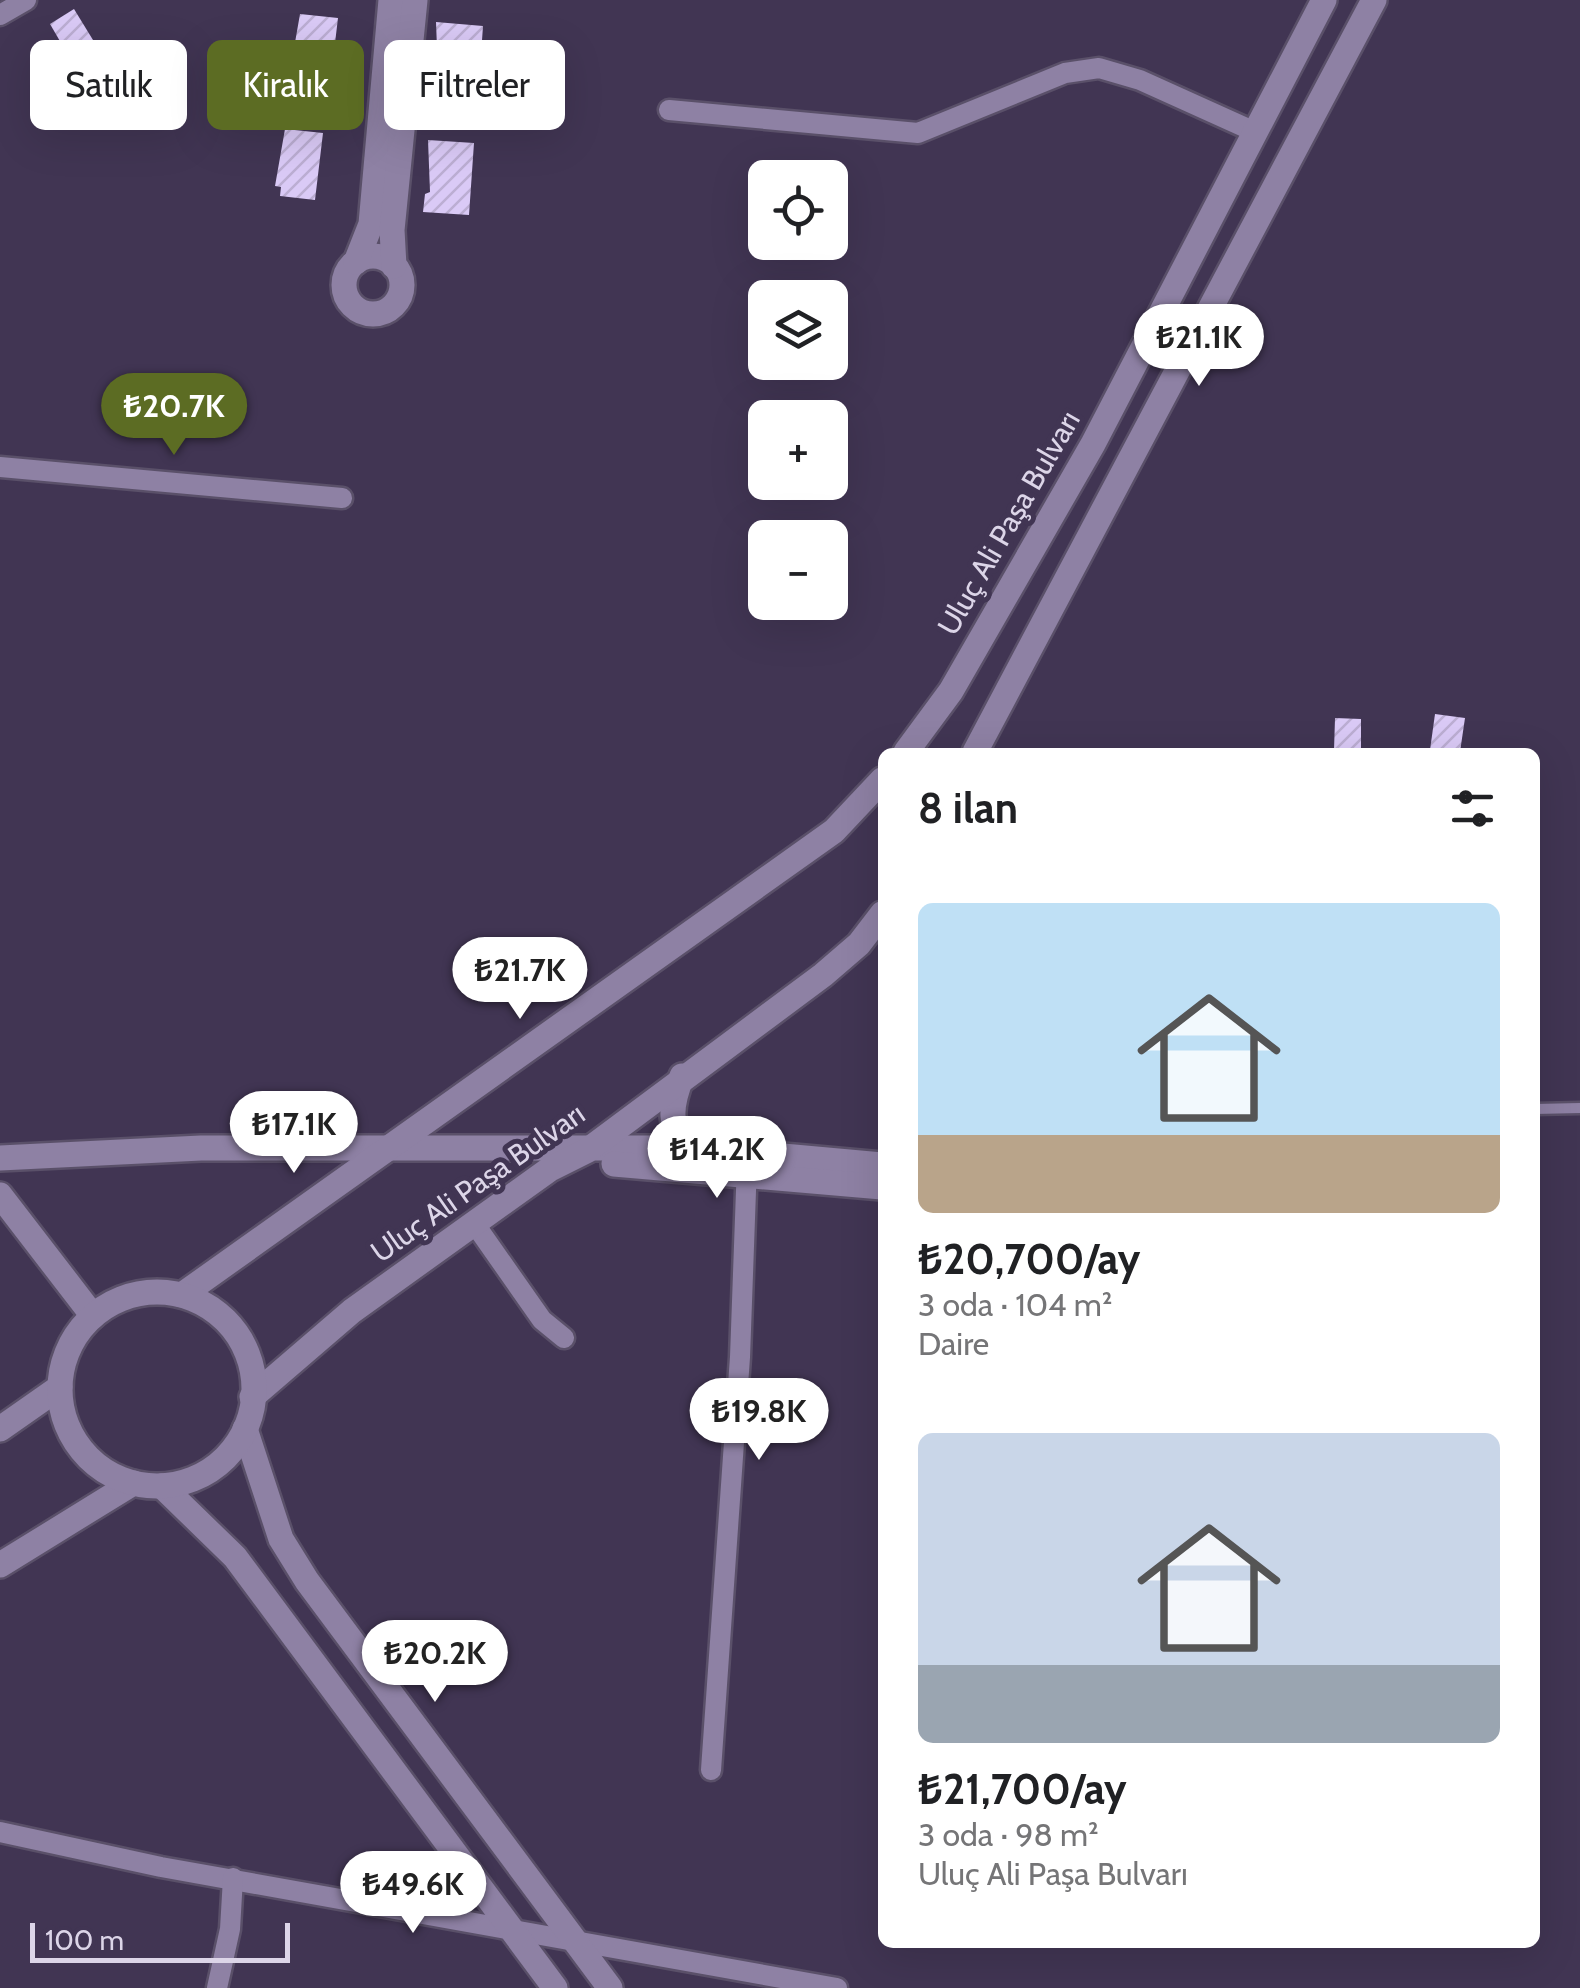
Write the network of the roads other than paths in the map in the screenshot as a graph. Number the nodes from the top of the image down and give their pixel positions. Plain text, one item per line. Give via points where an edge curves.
1 (26, 0) edge
2 (392, 0) edge
3 (414, 0) edge
4 (1324, 0) edge
5 (1374, 0) edge
6 (0, 15) edge
7 (669, 110) dead end
8 (1253, 131) junction
9 (356, 262) junction
10 (394, 266) junction
11 (0, 467) edge
12 (342, 498) dead end
13 (909, 748) edge
14 (977, 748) edge
15 (878, 784) edge
16 (878, 919) edge
17 (682, 1076) junction
18 (1580, 1108) edge
19 (1540, 1109) edge
20 (391, 1148) junction
21 (694, 1148) junction
22 (588, 1150) junction
23 (0, 1158) edge
24 (878, 1165) edge
25 (747, 1167) junction
26 (550, 1169) junction
27 (878, 1186) edge
28 (0, 1195) edge
29 (474, 1223) junction
30 (182, 1295) junction
31 (93, 1316) junction
32 (564, 1338) dead end
33 (60, 1387) junction
34 (252, 1397) junction
35 (245, 1428) junction
36 (0, 1429) edge
37 (133, 1483) junction
38 (162, 1486) junction
39 (0, 1565) edge
40 (712, 1770) dead end
41 (0, 1832) edge
42 (233, 1878) junction
43 (511, 1928) junction
44 (575, 1940) junction
45 (758, 1980) edge
46 (216, 1988) edge
47 (555, 1988) edge
48 (610, 1988) edge
49 (837, 1988) edge

1 - 6 street
2 - 9 street via 370,224
3 - 10 street
4 - 8 street, Uluç Ali Paşa Bulvarı
5 - 14 street
7 - 8 street via 918,133 1065,73 1099,68
8 - 13 street, Uluç Ali Paşa Bulvarı via 1093,444 951,691
9 - 10 street via 380,257
9 - 10 street via 344,286 350,303 366,314 385,312 398,299 402,282
11 - 12 street
15 - 20 street via 834,831
16 - 17 street, Uluç Ali Paşa Bulvarı via 823,974
17 - 21 street via 671,1110 681,1140
17 - 22 street, Uluç Ali Paşa Bulvarı
18 - 19 lane
20 - 22 street
20 - 23 street
20 - 30 street
21 - 22 street
21 - 25 street
22 - 26 street, Uluç Ali Paşa Bulvarı
24 - 25 street
25 - 26 street
25 - 27 street
25 - 40 street
26 - 29 street, Uluç Ali Paşa Bulvarı
28 - 31 street
29 - 32 street via 542,1320
29 - 34 street, Uluç Ali Paşa Bulvarı via 352,1310
30 - 31 street via 135,1294
30 - 34 street via 210,1307 241,1340 252,1369
31 - 33 street via 73,1341
33 - 36 street
33 - 37 street via 65,1419 80,1448 104,1470
34 - 35 street
35 - 38 street via 218,1464
35 - 44 street via 281,1539 307,1581
37 - 38 street
37 - 39 street
38 - 43 street via 235,1557
41 - 42 street
42 - 43 street
42 - 46 street
43 - 44 street
43 - 47 street
44 - 45 street
44 - 48 street
45 - 49 street

